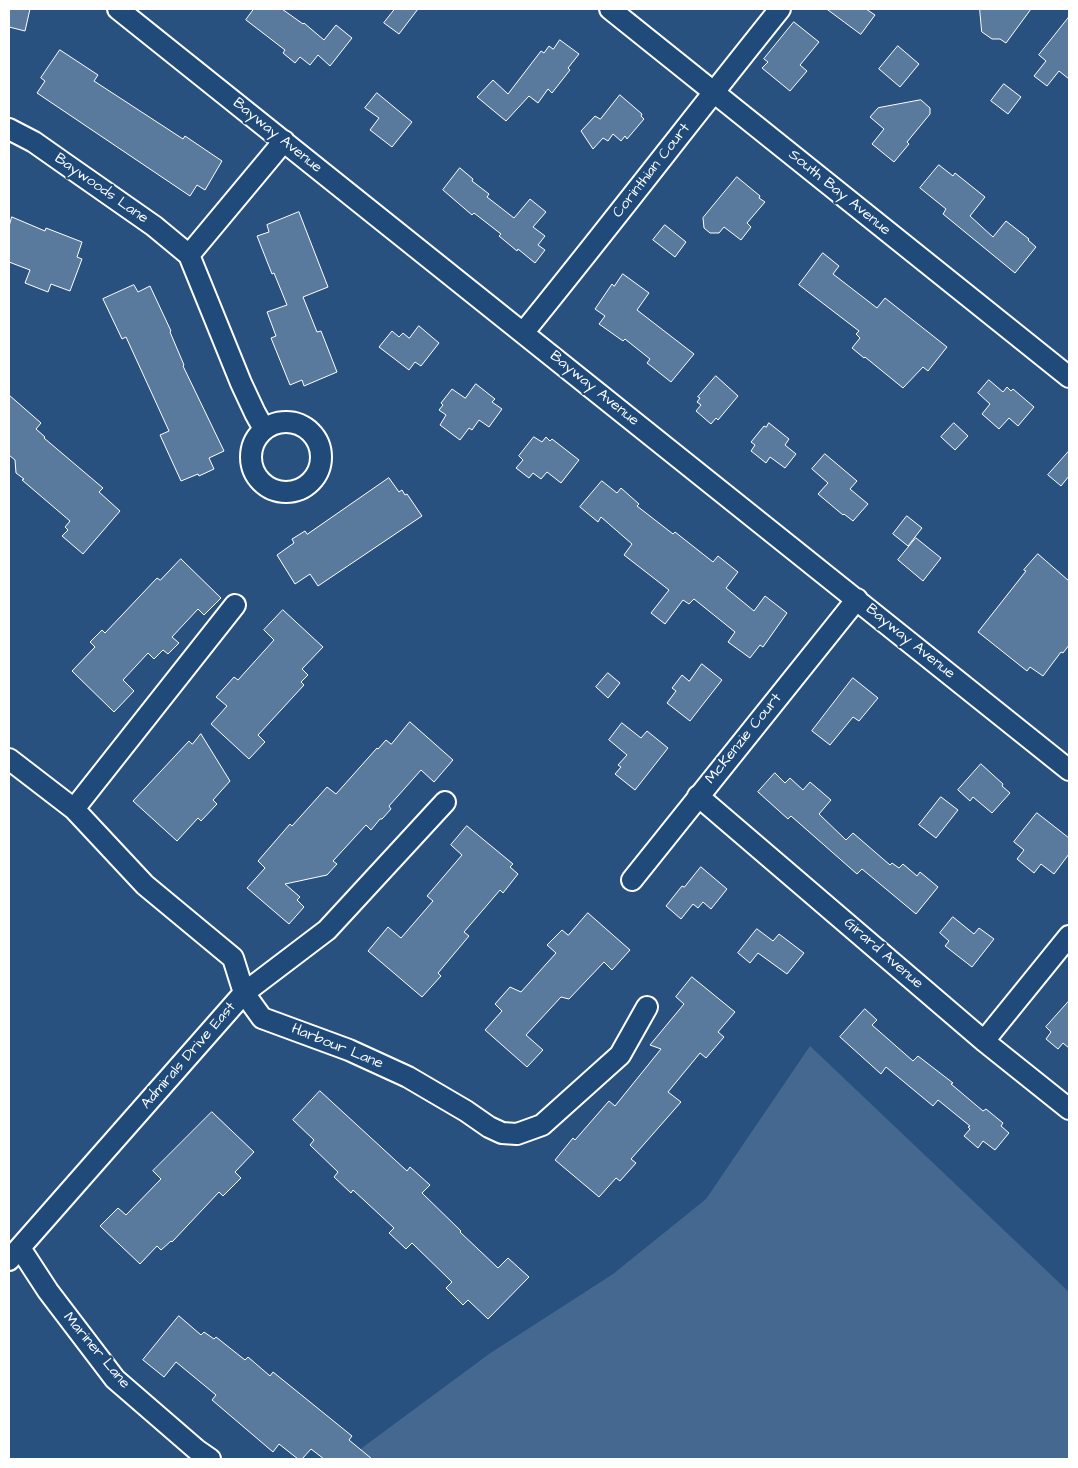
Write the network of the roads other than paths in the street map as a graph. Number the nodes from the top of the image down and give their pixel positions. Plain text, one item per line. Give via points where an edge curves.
1 (118, 9) edge
2 (610, 9) edge
3 (780, 9) edge
4 (714, 91) junction
5 (9, 129) edge
6 (284, 141) junction
7 (189, 255) junction
8 (523, 334) junction
9 (1069, 377) edge
10 (264, 429) dead end
11 (857, 599) junction
12 (235, 605) dead end
13 (9, 759) edge
14 (1069, 770) edge
15 (698, 796) junction
16 (445, 802) dead end
17 (74, 809) junction
18 (632, 880) dead end
19 (1069, 936) edge
20 (244, 993) junction
21 (647, 1007) dead end
22 (984, 1040) junction
23 (1069, 1109) edge
24 (14, 1254) edge
25 (210, 1459) edge

1 - 6 street, Bayway Avenue
2 - 4 street, South Bay Avenue
3 - 4 street, Corinthian Court
4 - 8 street, Corinthian Court
4 - 9 street, South Bay Avenue
5 - 7 street, Baywoods Lane via 34,142 154,226
6 - 7 street
6 - 8 street, Bayway Avenue
7 - 10 street, Baywoods Lane via 241,383
8 - 11 street, Bayway Avenue
11 - 14 street, Bayway Avenue
11 - 15 street, McKenzie Court
12 - 17 street
13 - 17 street, Admirals Drive East
15 - 18 street, McKenzie Court
15 - 22 street, Girard Avenue
16 - 20 street via 327,930
17 - 20 street, Admirals Drive East via 146,885 233,958
19 - 22 street
20 - 21 street, Harbour Lane via 262,1018 349,1050 408,1077 488,1127 517,1134 542,1125 620,1054
20 - 24 street, Admirals Drive East
22 - 23 street, Girard Avenue
24 - 25 street, Mariner Lane via 48,1291 115,1379

